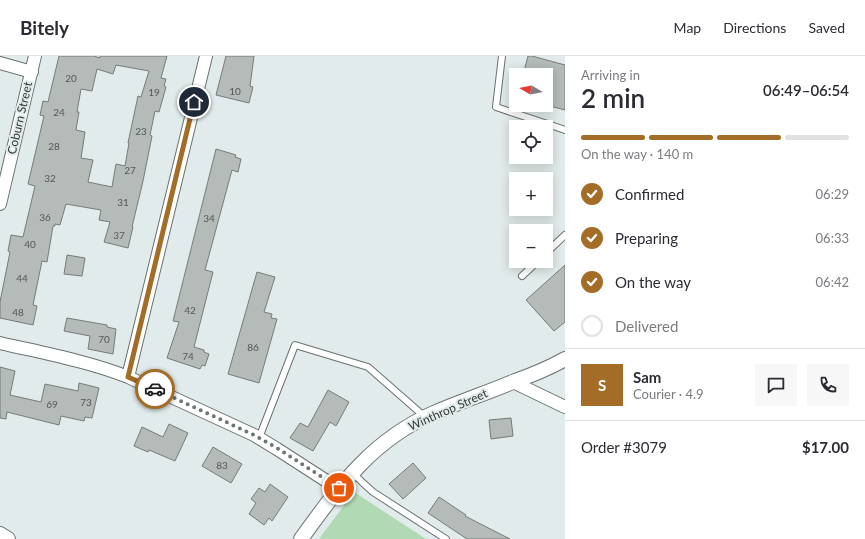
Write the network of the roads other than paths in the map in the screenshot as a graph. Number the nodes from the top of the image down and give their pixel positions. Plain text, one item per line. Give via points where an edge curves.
1 (35, 56) edge
2 (206, 56) edge
3 (502, 56) edge
4 (0, 63) edge
5 (32, 72) junction
6 (565, 130) edge
7 (0, 204) edge
8 (565, 235) edge
9 (553, 246) edge
10 (531, 268) edge
11 (522, 276) dead end
12 (0, 343) edge
13 (565, 359) edge
14 (128, 377) junction
15 (513, 382) junction
16 (565, 407) edge
17 (426, 417) junction
18 (259, 438) junction
19 (353, 472) junction
20 (339, 488) junction
21 (0, 534) edge
22 (8, 539) edge
23 (301, 539) edge
24 (446, 539) edge

1 - 5 street, Coburn Street
2 - 14 street
3 - 6 lane via 496,107
4 - 5 street
5 - 7 street, Coburn Street
8 - 9 lane
10 - 11 lane
12 - 14 street via 88,363
13 - 15 street, Winthrop Street
14 - 18 street
15 - 16 street
15 - 17 street, Winthrop Street
17 - 18 lane via 368,366 295,345
17 - 19 street, Winthrop Street via 378,447
18 - 20 street
19 - 20 street, Winthrop Street
19 - 24 lane via 373,492
20 - 23 street, Winthrop Street
21 - 22 street

